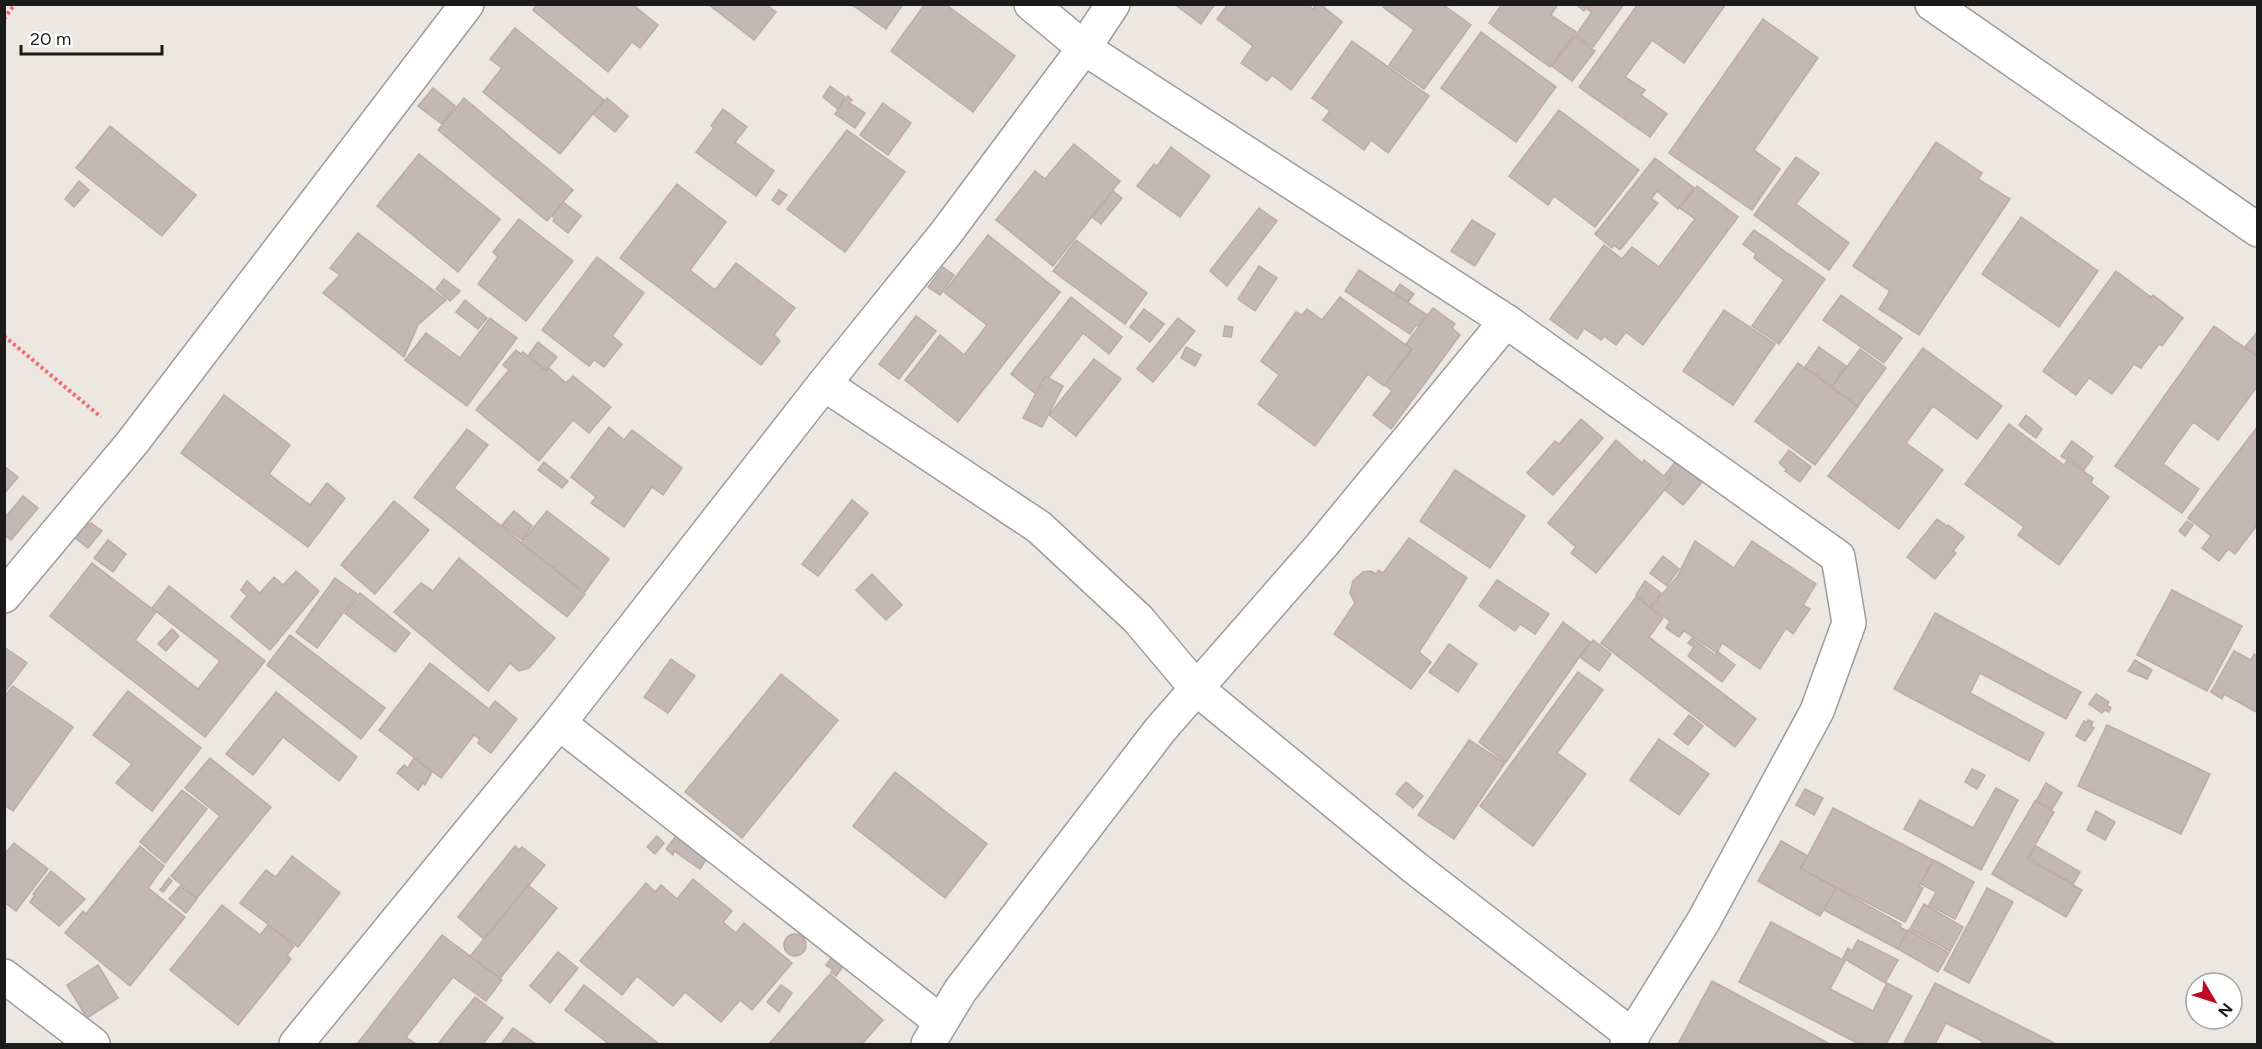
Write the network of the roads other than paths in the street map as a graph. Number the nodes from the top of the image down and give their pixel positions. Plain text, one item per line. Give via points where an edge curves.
1 (467, 4) edge
2 (1031, 4) edge
3 (1113, 4) edge
4 (1932, 4) edge
5 (1084, 48) junction
6 (2258, 230) edge
7 (1506, 321) junction
8 (824, 384) junction
9 (4, 596) edge
10 (1197, 689) junction
11 (559, 723) junction
12 (4, 976) edge
13 (934, 1033) edge
14 (1630, 1040) edge
15 (93, 1044) edge
16 (296, 1044) edge

1 - 9 street via 132,442
2 - 5 street
3 - 5 street
4 - 6 street
5 - 7 street
5 - 8 street via 946,233
7 - 10 street via 1321,546
7 - 14 street via 1838,557 1849,623 1817,711 1703,922
8 - 10 street via 1039,527 1138,620
8 - 11 street
10 - 13 street via 1160,730 960,991
10 - 14 street
11 - 13 street
11 - 16 street
12 - 15 street

